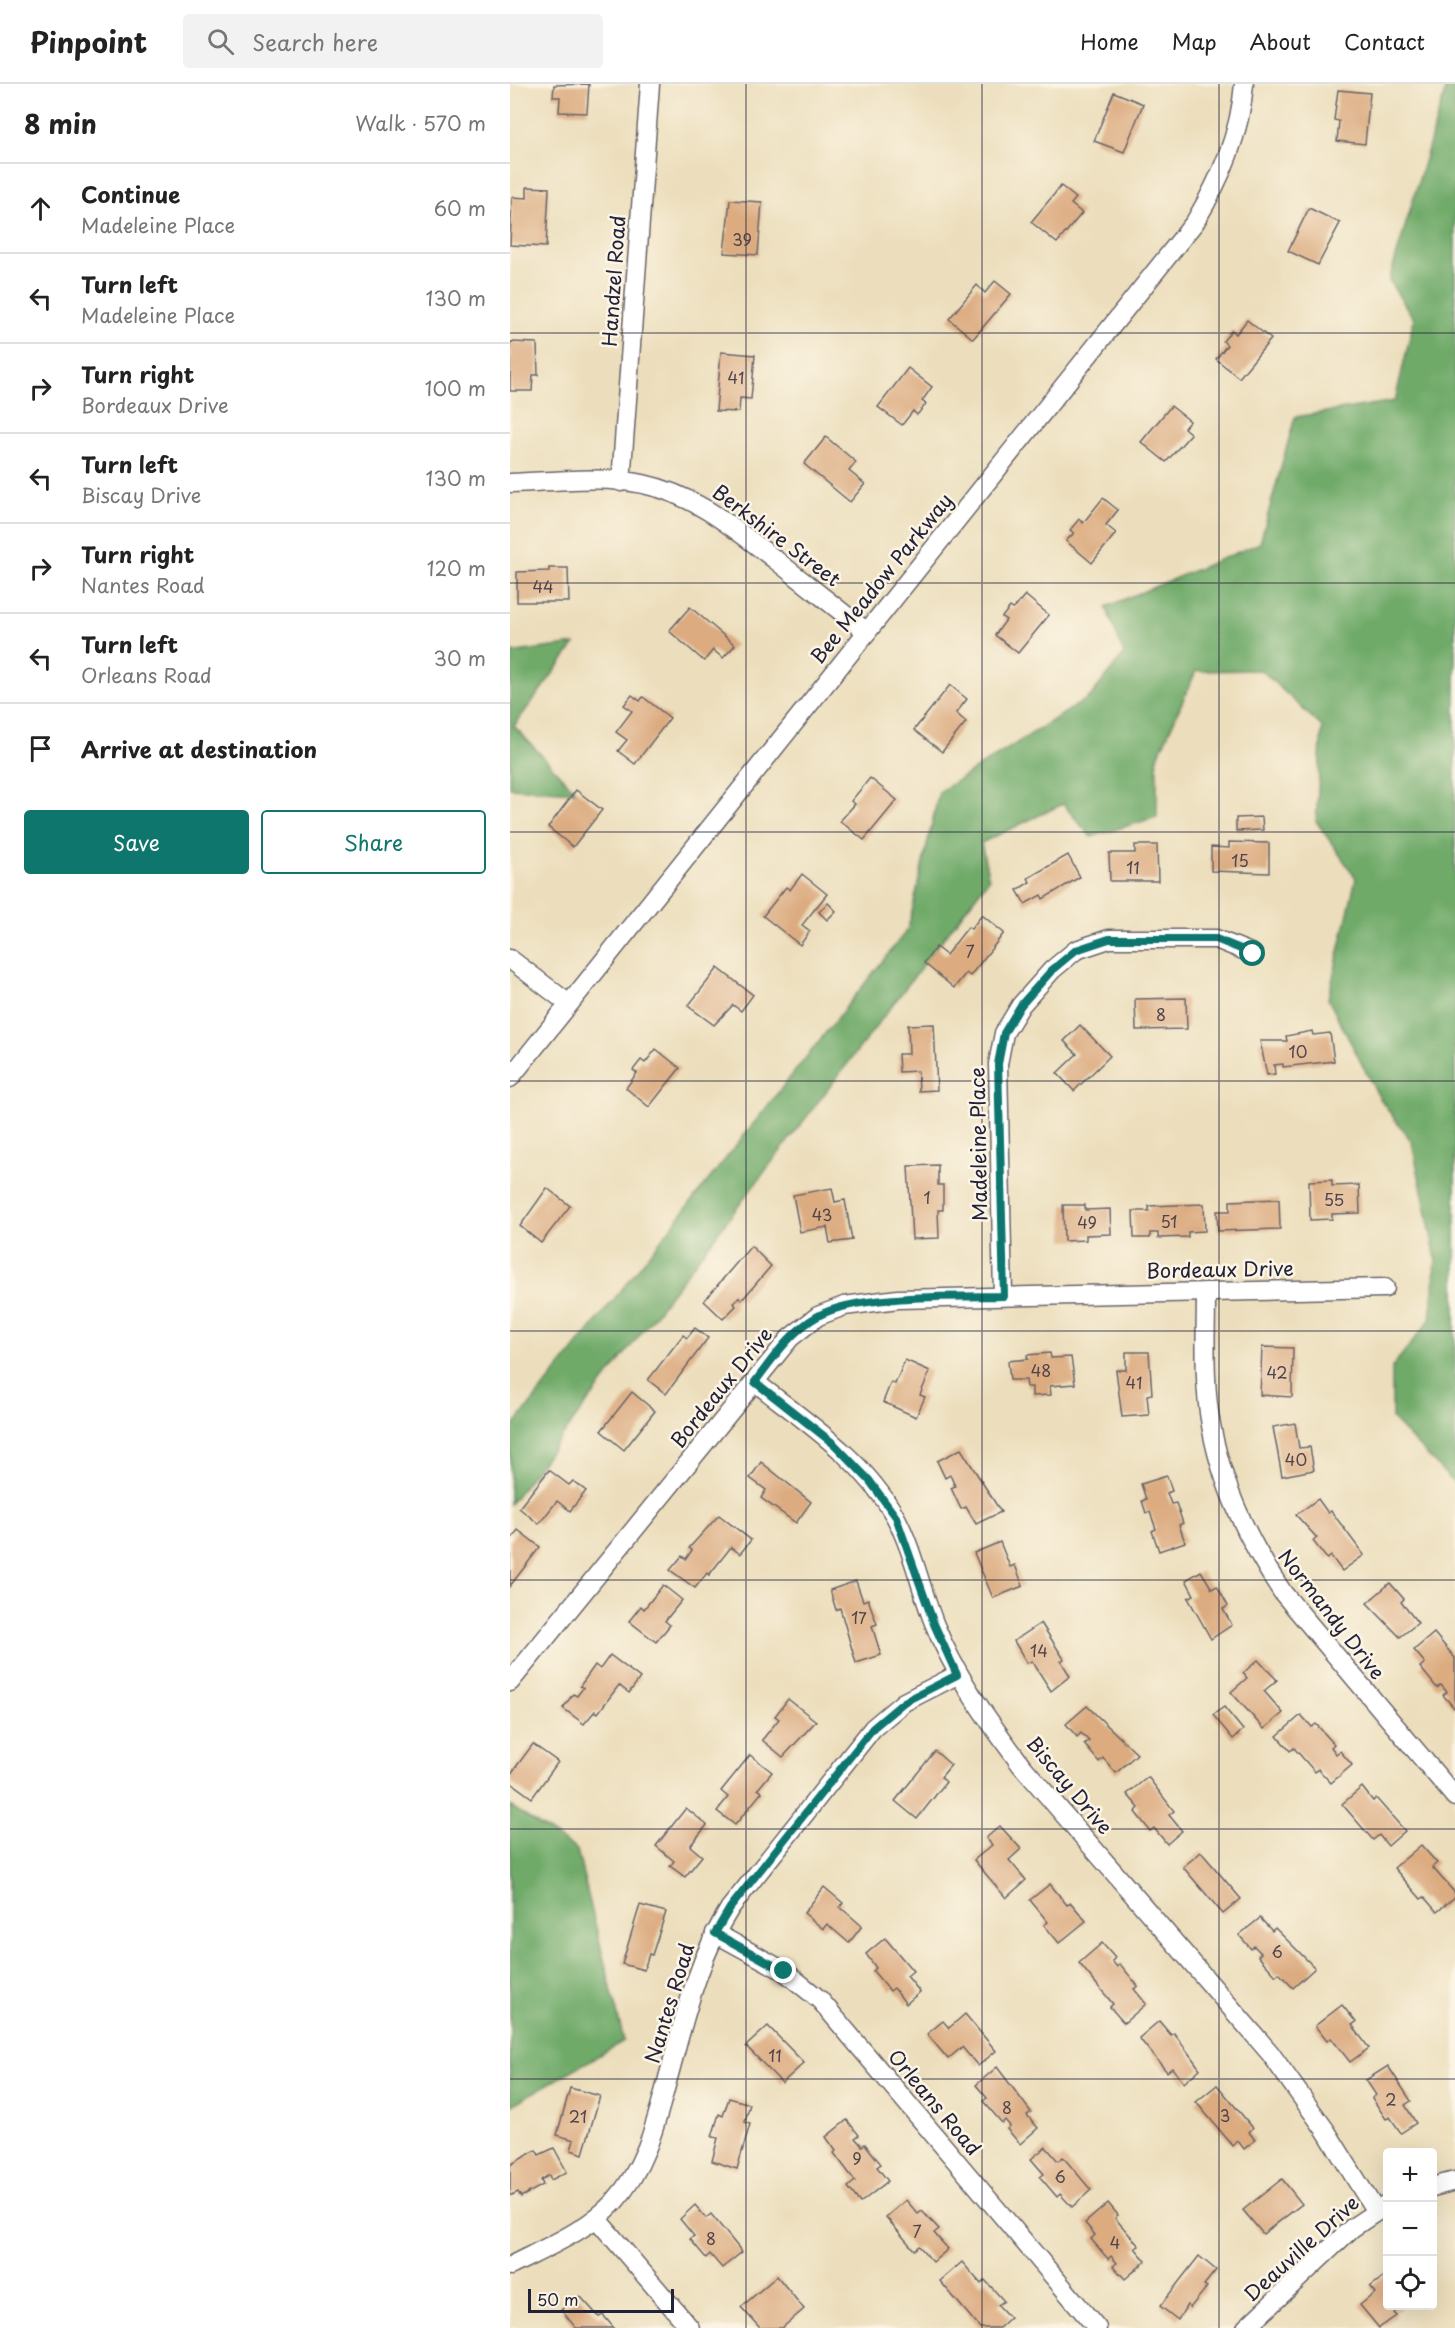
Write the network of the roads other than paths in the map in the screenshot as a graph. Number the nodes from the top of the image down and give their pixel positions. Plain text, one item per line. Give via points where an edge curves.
1 (650, 84) edge
2 (1244, 84) edge
3 (621, 482) junction
4 (510, 483) edge
5 (867, 632) junction
6 (1253, 954) dead end
7 (510, 959) edge
8 (569, 1004) junction
9 (510, 1078) edge
10 (1385, 1288) dead end
11 (1206, 1292) junction
12 (1004, 1296) junction
13 (755, 1382) junction
14 (957, 1675) junction
15 (510, 1682) edge
16 (1455, 1797) edge
17 (715, 1933) junction
18 (1455, 2181) edge
19 (1437, 2186) edge
20 (1381, 2207) edge
21 (596, 2218) junction
22 (510, 2266) edge
23 (690, 2328) edge
24 (1097, 2328) edge
25 (1246, 2328) edge

1 - 3 street, Handzel Road
2 - 5 street, Bee Meadow Parkway via 1226,165 1195,222
3 - 4 street, Berkshire Street
3 - 5 street, Berkshire Street via 666,490 711,511
5 - 8 street, Bee Meadow Parkway
6 - 12 street, Madeleine Place via 1216,939 1109,939 1076,950 1021,1005 1004,1033 998,1064
7 - 8 street
8 - 9 street, Bee Meadow Parkway
10 - 11 street, Bordeaux Drive
11 - 12 street, Bordeaux Drive
11 - 16 street, Normandy Drive via 1206,1376 1211,1424 1223,1476 1243,1526 1283,1593
12 - 13 street, Bordeaux Drive via 898,1299 844,1306 818,1316 790,1338
13 - 14 street, Biscay Drive via 834,1444 869,1480 896,1517 934,1624
13 - 15 street, Bordeaux Drive
14 - 17 street, Nantes Road via 904,1702 873,1728 730,1908
14 - 20 street, Biscay Drive via 1022,1766 1270,2053
17 - 21 street, Nantes Road via 694,1984 652,2137 635,2174
17 - 24 street, Orleans Road via 784,1971 820,2000
18 - 19 street
20 - 25 street, Deauville Drive via 1352,2228
21 - 22 street, Nantes Road
21 - 23 street

